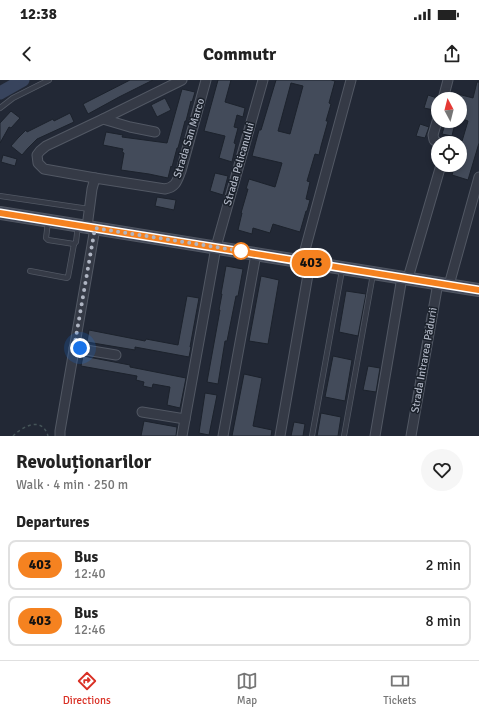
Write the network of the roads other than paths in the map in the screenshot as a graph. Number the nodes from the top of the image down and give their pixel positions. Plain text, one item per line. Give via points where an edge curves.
1 (48, 80) edge
2 (182, 80) edge
3 (206, 80) edge
4 (263, 80) edge
5 (351, 80) edge
6 (448, 80) edge
7 (445, 92) edge
8 (0, 108) edge
9 (103, 119) junction
10 (155, 132) dead end
11 (439, 172) edge
12 (479, 177) edge
13 (95, 178) junction
14 (0, 196) edge
15 (89, 209) junction
16 (0, 213) edge
17 (48, 221) junction
18 (87, 227) junction
19 (74, 244) junction
20 (216, 247) junction
21 (256, 254) junction
22 (306, 262) junction
23 (342, 268) junction
24 (30, 271) dead end
25 (373, 273) junction
26 (405, 278) junction
27 (444, 284) junction
28 (479, 290) edge
29 (74, 348) junction
30 (116, 355) dead end
31 (142, 412) dead end
32 (185, 420) junction
33 (60, 436) edge
34 (182, 436) edge
35 (223, 436) edge
36 (280, 436) edge
37 (312, 436) edge
38 (344, 436) edge
39 (375, 436) edge
40 (411, 436) edge

1 - 8 lane via 13,98
2 - 9 street
3 - 13 street, Strada San Marco via 181,171 174,186 165,189
4 - 20 street, Strada Pelicanului
5 - 22 street
6 - 7 street
9 - 10 street
9 - 13 street via 46,146 37,156 38,163 44,169
11 - 26 street
12 - 27 street, Strada Intrarea Pădurii
13 - 15 street
14 - 15 lane
15 - 18 street
16 - 17 main road
17 - 18 main road
17 - 19 lane via 48,240
18 - 19 lane
18 - 20 main road
18 - 29 street
19 - 24 lane via 67,278
20 - 21 main road
20 - 32 street, Strada Pelicanului
21 - 22 main road
21 - 35 street
22 - 23 main road
22 - 36 street
23 - 25 main road
23 - 37 lane
25 - 26 main road
25 - 38 lane
26 - 27 main road
26 - 39 street
27 - 28 main road
27 - 40 street, Strada Intrarea Pădurii
29 - 30 street
29 - 33 street
31 - 32 street
32 - 34 street, Strada Pelicanului

